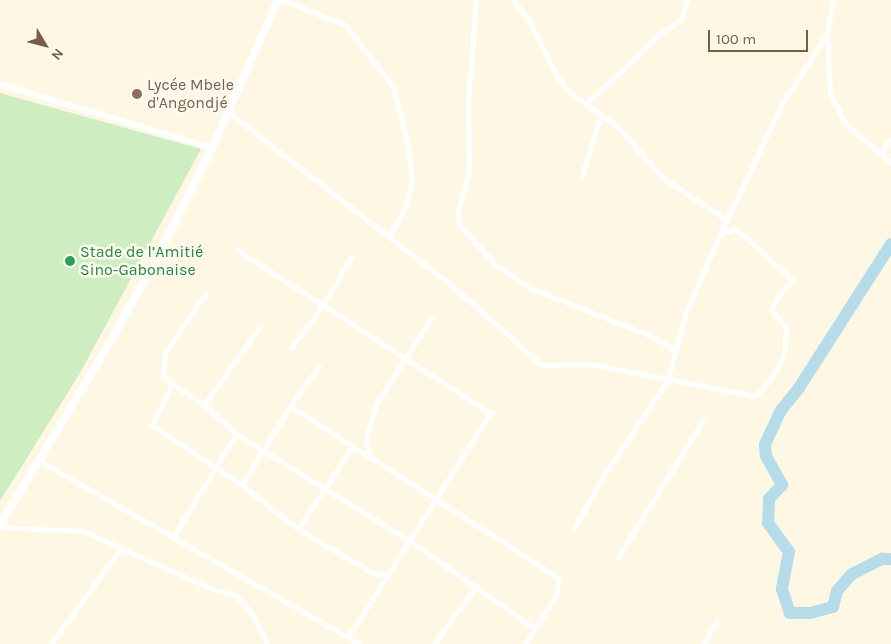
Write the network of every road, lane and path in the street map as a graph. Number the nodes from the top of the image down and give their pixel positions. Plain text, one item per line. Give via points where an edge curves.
1 (278, 0) edge
2 (284, 0) edge
3 (476, 0) edge
4 (512, 0) edge
5 (687, 0) edge
6 (833, 0) edge
7 (827, 34) junction
8 (0, 84) edge
9 (586, 104) junction
10 (228, 112) junction
11 (601, 115) junction
12 (891, 139) edge
13 (212, 148) junction
14 (880, 153) junction
15 (891, 163) edge
16 (580, 178) dead end
17 (727, 220) junction
18 (720, 234) junction
19 (389, 236) junction
20 (237, 250) dead end
21 (352, 257) dead end
22 (206, 294) dead end
23 (323, 305) junction
24 (432, 317) dead end
25 (259, 328) dead end
26 (291, 348) dead end
27 (675, 350) junction
28 (405, 361) junction
29 (319, 366) dead end
30 (668, 380) junction
31 (172, 384) junction
32 (204, 405) junction
33 (290, 406) junction
34 (704, 419) dead end
35 (236, 434) junction
36 (353, 446) junction
37 (262, 452) junction
38 (368, 456) junction
39 (40, 461) junction
40 (214, 467) junction
41 (242, 485) junction
42 (324, 489) junction
43 (435, 500) junction
44 (0, 526) edge
45 (574, 528) dead end
46 (298, 529) junction
47 (173, 538) junction
48 (410, 541) junction
49 (121, 548) junction
50 (618, 556) dead end
51 (388, 576) junction
52 (476, 586) junction
53 (718, 621) dead end
54 (534, 628) junction
55 (348, 638) junction
56 (51, 644) edge
57 (267, 644) edge
58 (359, 644) edge
59 (434, 644) edge
60 (525, 644) edge
61 (703, 644) edge

1 - 10 main road
2 - 19 street via 345,25 393,86 408,144 412,183 403,212
3 - 27 street via 468,102 469,170 458,210 459,225 513,279 651,336
4 - 9 street via 527,17 562,84
5 - 9 street via 681,20 660,34
6 - 7 street
7 - 14 street via 833,99 845,122
7 - 17 street via 783,102
8 - 13 street
9 - 11 street
10 - 13 main road
10 - 19 street
11 - 16 street
11 - 17 street via 627,136 663,178
12 - 14 street
13 - 39 main road via 155,262
14 - 15 street
17 - 18 street
18 - 27 street via 686,312
18 - 30 street via 735,228 794,281 781,292 771,309 786,328 784,355 771,379 756,396
19 - 30 street via 450,284 542,365 590,364
20 - 23 street
21 - 23 street
22 - 31 street via 165,353 163,375
23 - 26 street
23 - 28 street
24 - 28 street
25 - 32 street
27 - 30 street
28 - 38 street via 376,404 366,439
28 - 43 street via 490,413
29 - 33 street
30 - 45 street via 603,477
31 - 32 street
31 - 40 street via 152,425
32 - 35 street
33 - 36 street
33 - 37 street
34 - 50 street
35 - 37 street
35 - 40 street
36 - 38 street
36 - 42 street
37 - 41 street
37 - 42 street
38 - 43 street
39 - 44 main road
39 - 47 street
40 - 41 street
40 - 47 street
41 - 46 street
42 - 46 street
42 - 48 street
43 - 48 street
43 - 54 street via 559,578 556,596
44 - 49 street via 82,531
46 - 51 street via 374,573
47 - 55 street
48 - 51 street
48 - 52 street
49 - 56 street
49 - 57 street via 241,600
51 - 55 street
52 - 54 street
52 - 59 street
53 - 61 street
54 - 60 street
55 - 58 street

